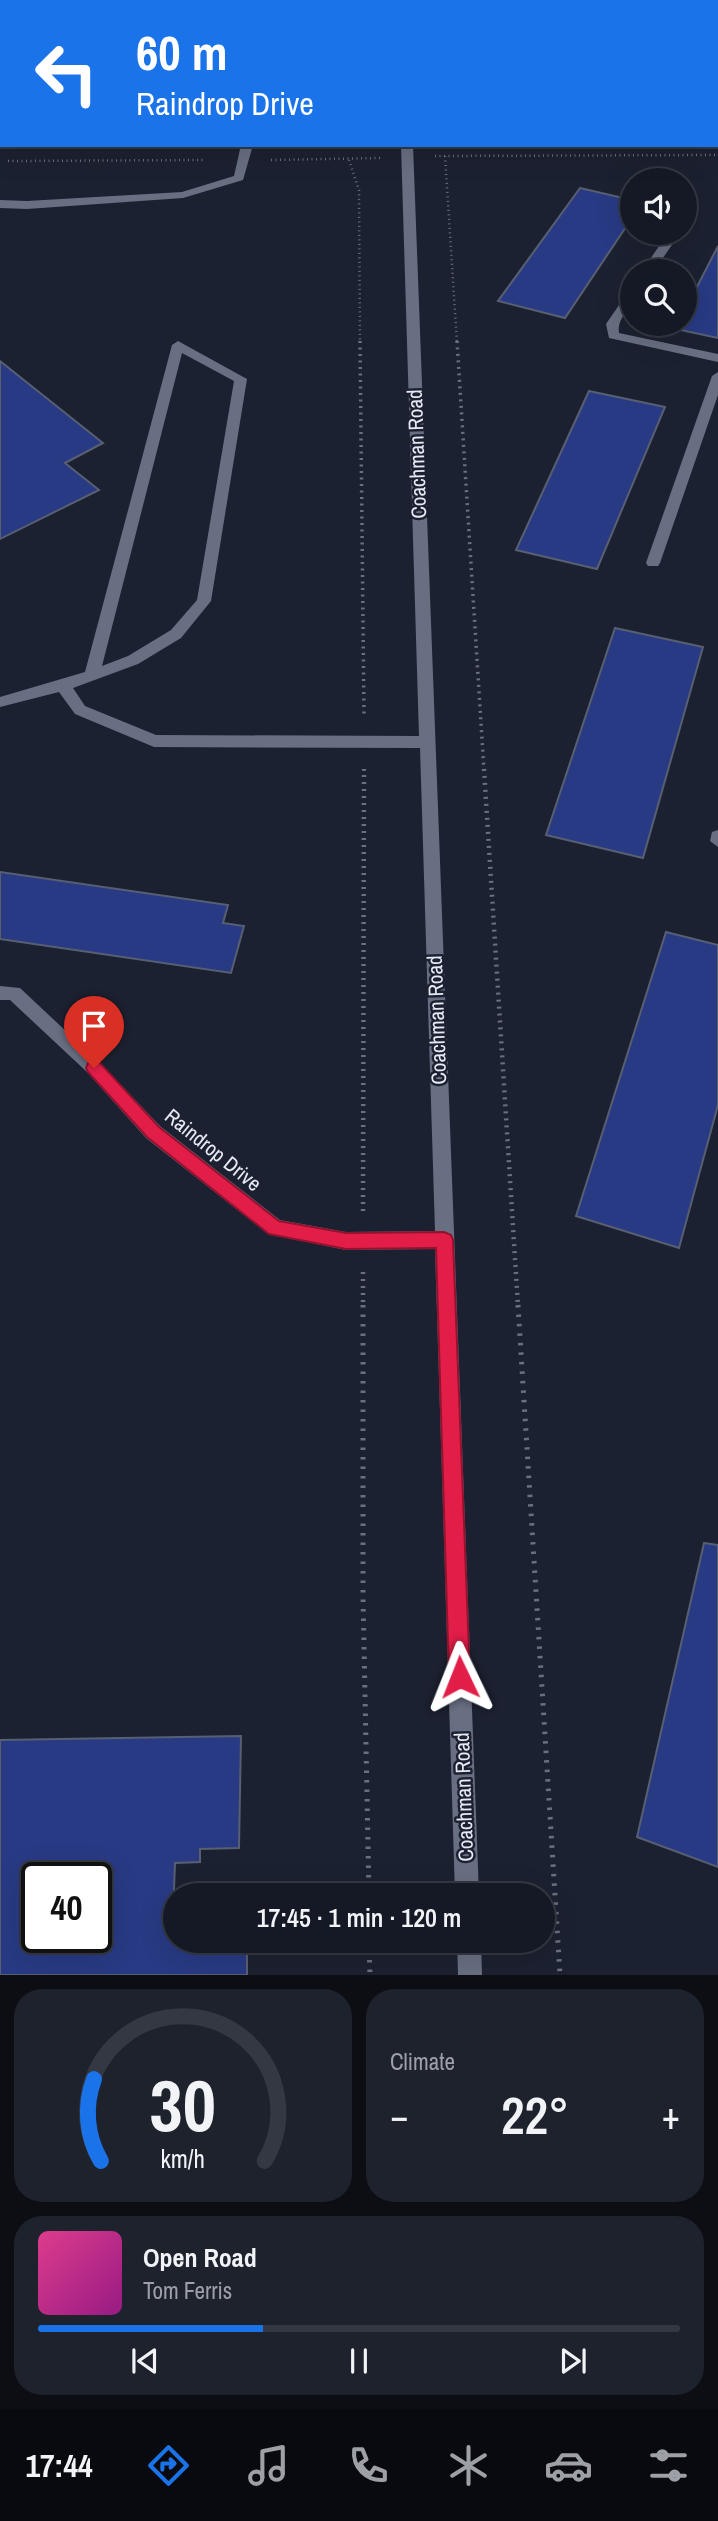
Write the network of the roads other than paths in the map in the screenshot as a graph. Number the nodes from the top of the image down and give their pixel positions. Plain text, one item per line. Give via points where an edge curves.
1 (246, 147) edge
2 (407, 151) edge
3 (0, 204) edge
4 (620, 312) edge
5 (718, 358) edge
6 (718, 376) edge
7 (653, 563) dead end
8 (92, 675) junction
9 (63, 686) junction
10 (0, 702) edge
11 (427, 742) junction
12 (718, 836) edge
13 (718, 841) edge
14 (0, 993) edge
15 (444, 1240) junction
16 (467, 1883) edge
17 (469, 1953) edge
18 (470, 1975) edge

1 - 3 street via 239,178 183,195
2 - 11 street, Coachman Road
4 - 5 street via 612,324 613,335
6 - 7 street
8 - 8 street via 133,660 176,634 204,601 241,379 177,345
8 - 9 street
9 - 10 street
9 - 11 street via 80,710 154,741
11 - 15 street, Coachman Road
12 - 13 street
14 - 15 street, Raindrop Drive via 14,993 94,1068 153,1132 275,1228 346,1241
15 - 16 street, Coachman Road
17 - 18 street

